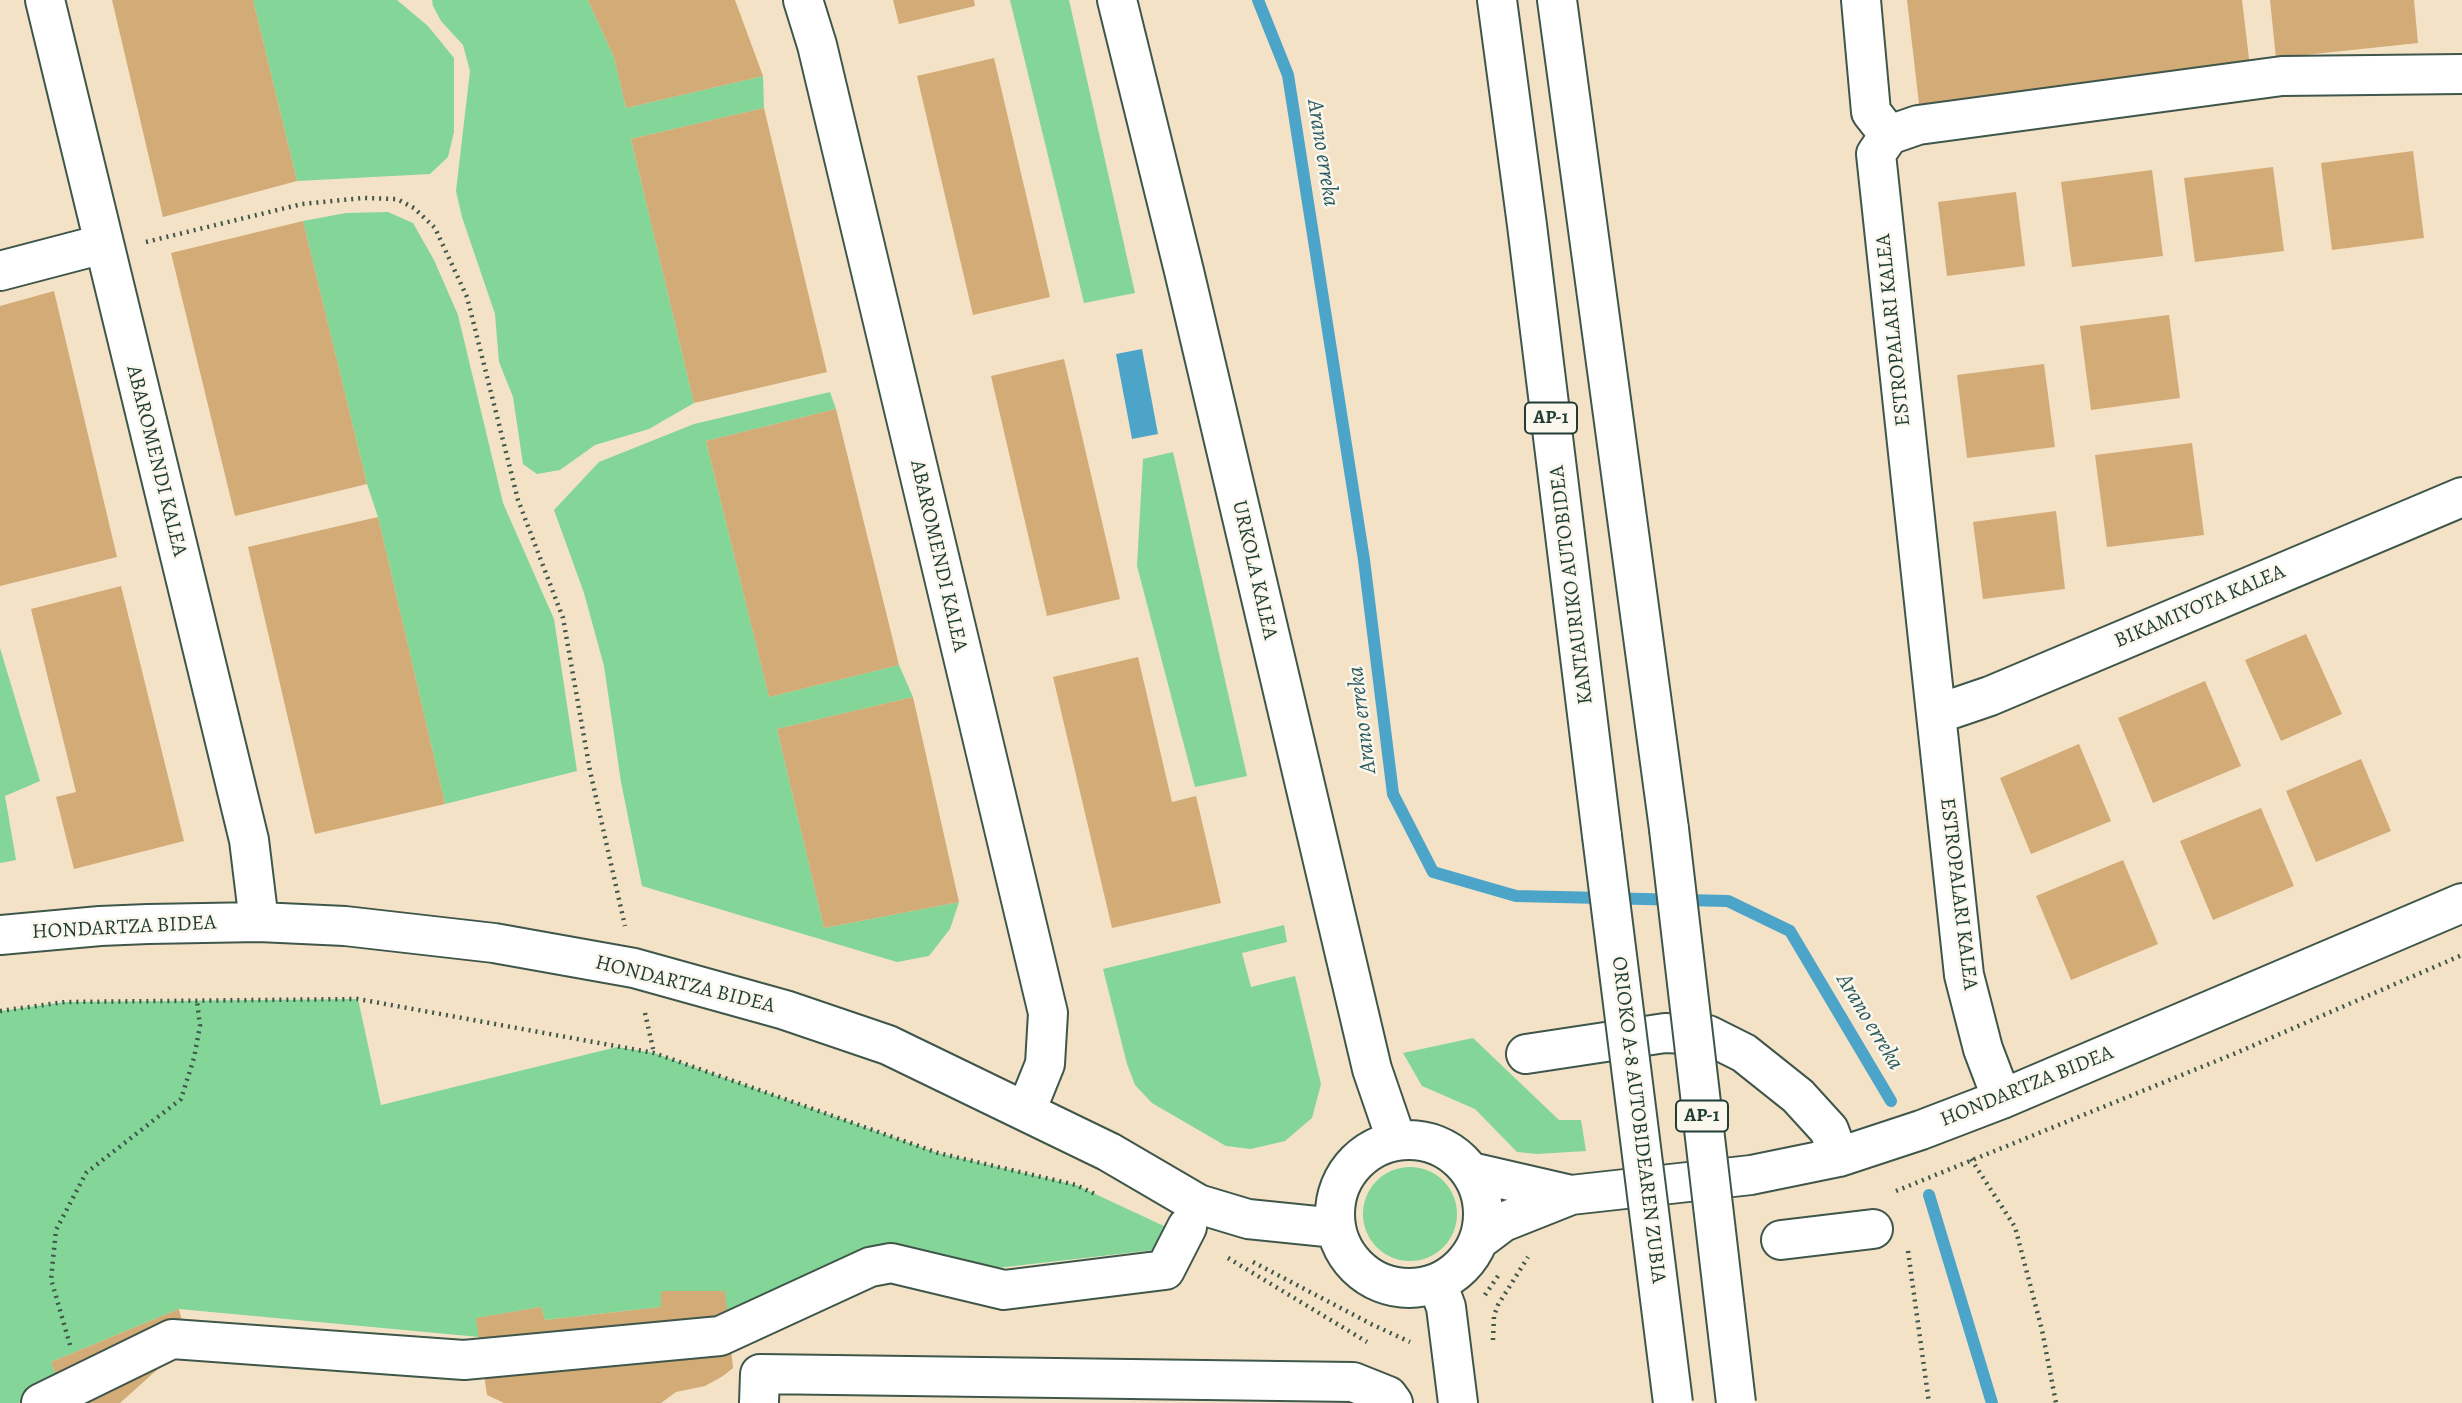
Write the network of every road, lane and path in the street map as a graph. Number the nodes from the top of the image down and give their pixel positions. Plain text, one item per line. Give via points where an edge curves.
1 (45, 0) edge
2 (803, 0) edge
3 (1117, 0) edge
4 (1497, 0) edge
5 (1558, 0) edge
6 (1861, 0) edge
7 (2462, 74) edge
8 (1889, 135) junction
9 (144, 243) dead end
10 (103, 244) junction
11 (0, 271) edge
12 (2462, 497) edge
13 (1937, 714) junction
14 (1602, 836) joint
15 (2462, 903) edge
16 (260, 922) junction
17 (0, 936) edge
18 (2462, 955) edge
19 (635, 968) junction
20 (197, 1001) dead end
21 (654, 1053) dead end
22 (1526, 1054) dead end
23 (2002, 1099) junction
24 (1026, 1111) junction
25 (1948, 1120) junction
26 (1396, 1139) junction
27 (1839, 1157) junction
28 (1972, 1161) junction
29 (1471, 1172) junction
30 (1896, 1191) dead end
31 (1571, 1195) junction
32 (1336, 1212) junction
33 (1188, 1227) dead end
34 (1873, 1229) dead end
35 (1479, 1240) junction
36 (1781, 1240) dead end
37 (1249, 1259) dead end
38 (1499, 1273) dead end
39 (1437, 1283) junction
40 (1483, 1305) dead end
41 (1416, 1348) dead end
42 (82, 1383) junction
43 (41, 1403) edge
44 (759, 1403) edge
45 (1393, 1403) edge
46 (1458, 1403) edge
47 (1674, 1403) edge
48 (1735, 1403) edge
49 (2056, 1403) edge

1 - 10 main road, ABAROMENDI KALEA
2 - 24 main road, ABAROMENDI KALEA via 1048,1013 1045,1064
3 - 26 main road, URKOLA KALEA via 1372,1069
4 - 14 main road, KANTAURIKO AUTOBIDEA / AP-1
5 - 48 main road, AP-1, bridge via 1669,829
6 - 8 main road via 1871,112
7 - 8 main road via 2281,76 1918,125
8 - 13 main road, ESTROPALARI KALEA via 1876,155
9 - 19 path via 302,204 363,198 397,199 435,228 467,297 518,500 563,618 590,771
10 - 11 main road
10 - 16 main road, ABAROMENDI KALEA via 249,840
12 - 13 main road, BIKAMIYOTA KALEA
13 - 23 main road, ESTROPALARI KALEA via 1964,975 1983,1049
14 - 47 main road, ORIOKO A-8 AUTOBIDEAREN ZUBIA / AP-1, bridge
15 - 23 main road, HONDARTZA BIDEA
16 - 17 main road, HONDARTZA BIDEA via 100,926
16 - 19 main road, HONDARTZA BIDEA via 345,926 494,943
18 - 28 path
19 - 21 path
19 - 24 main road, HONDARTZA BIDEA via 888,1045
20 - 42 path via 200,1026 181,1099 86,1173 56,1230 51,1279
22 - 27 main road via 1665,1033 1708,1035 1744,1053 1798,1096 1829,1130
23 - 25 main road, HONDARTZA BIDEA
24 - 32 main road, HONDARTZA BIDEA via 1110,1152 1198,1204 1248,1219 1285,1222
25 - 27 main road, HONDARTZA BIDEA
25 - 28 path
26 - 29 main road via 1425,1140 1451,1152
26 - 32 main road via 1369,1150 1348,1170
27 - 31 main road, HONDARTZA BIDEA via 1751,1175
28 - 30 path
28 - 49 path via 2015,1227
29 - 31 main road, HONDARTZA BIDEA
29 - 35 main road via 1483,1205
31 - 35 main road, HONDARTZA BIDEA via 1503,1222
32 - 39 main road via 1343,1249 1373,1279 1393,1287
33 - 42 main road via 1165,1270 1004,1290 891,1263 870,1267 720,1336 464,1360 172,1339
34 - 36 main road
35 - 39 main road via 1455,1273
37 - 41 path
38 - 40 path
39 - 46 main road via 1446,1307
42 - 43 main road
44 - 45 main road via 760,1374 1353,1382 1388,1396

